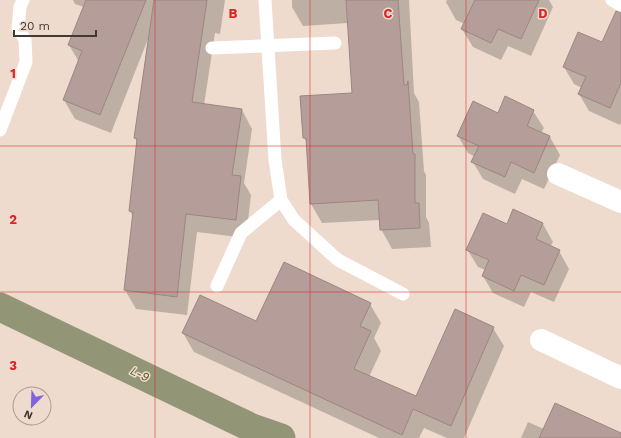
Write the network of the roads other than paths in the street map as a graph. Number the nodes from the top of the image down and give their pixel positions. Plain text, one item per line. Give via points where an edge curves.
1 (23, 0) edge
2 (265, 0) edge
3 (612, 0) edge
4 (621, 5) edge
5 (335, 43) dead end
6 (268, 46) junction
7 (212, 48) dead end
8 (0, 130) edge
9 (558, 174) dead end
10 (282, 200) junction
11 (621, 202) edge
12 (217, 286) dead end
13 (403, 294) dead end
14 (541, 340) dead end
15 (621, 378) edge

1 - 8 lane via 18,28 25,40 26,62
2 - 6 lane
3 - 4 lane
5 - 6 lane
6 - 7 lane
6 - 10 lane via 275,160
9 - 11 street
10 - 12 lane via 241,233
10 - 13 lane via 294,220 338,260
14 - 15 street

